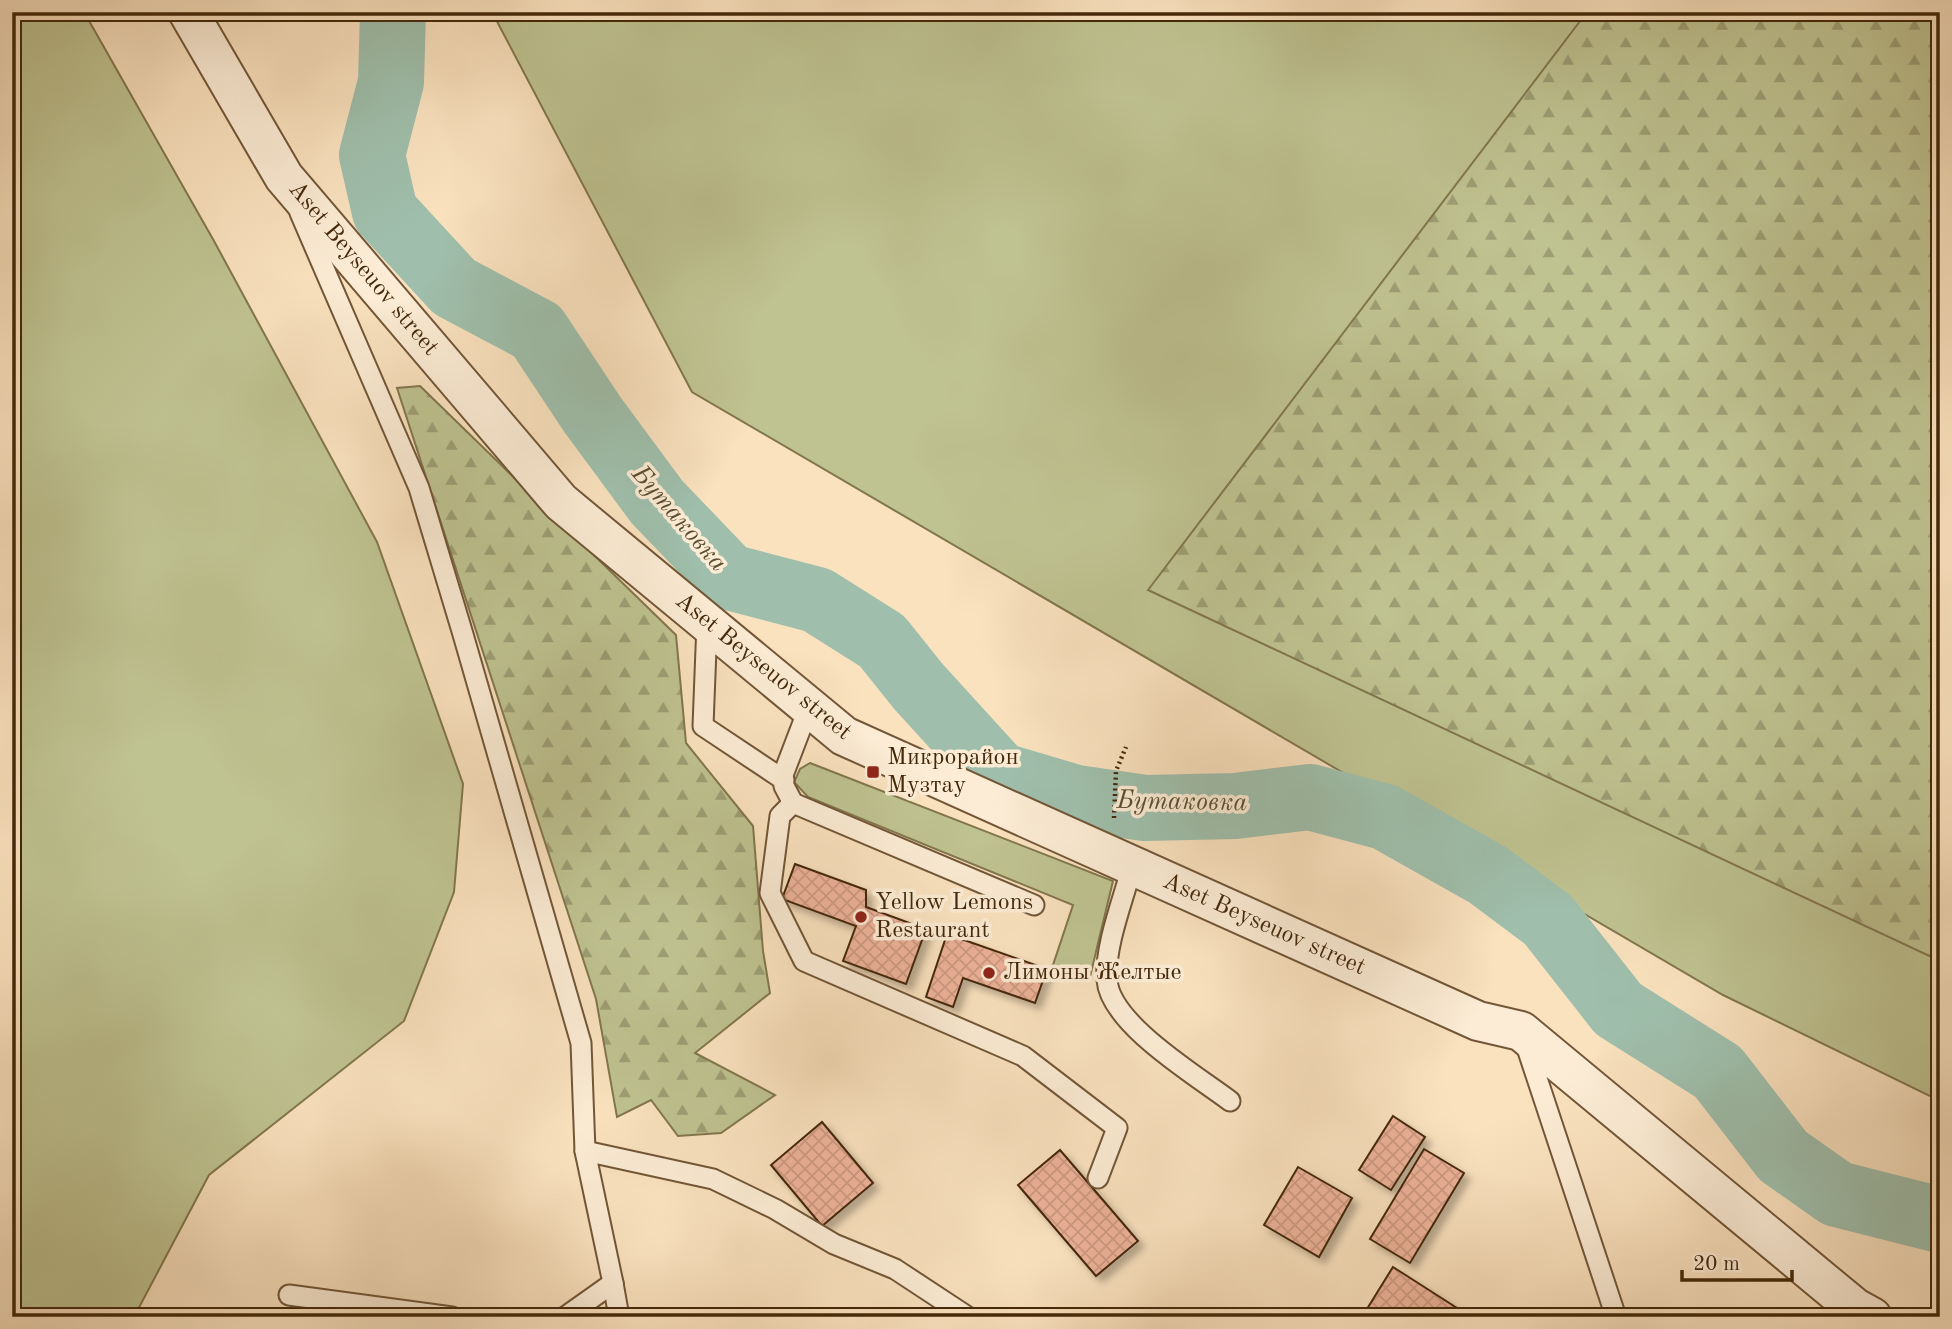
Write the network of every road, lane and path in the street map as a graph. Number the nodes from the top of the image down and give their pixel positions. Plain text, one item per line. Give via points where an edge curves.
1 (188, 12) edge
2 (284, 177) junction
3 (707, 623) junction
4 (809, 707) junction
5 (1126, 747) dead end
6 (783, 780) junction
7 (793, 803) junction
8 (1113, 826) dead end
9 (1132, 866) junction
10 (1034, 905) dead end
11 (1521, 1031) junction
12 (1230, 1101) dead end
13 (585, 1151) junction
14 (1098, 1178) dead end
15 (613, 1283) junction
16 (289, 1295) dead end
17 (452, 1317) edge
18 (565, 1317) edge
19 (619, 1317) edge
20 (968, 1317) edge
21 (1616, 1317) edge
22 (1872, 1317) edge

1 - 2 street, Aset Beyseuov street
2 - 3 street, Aset Beyseuov street via 561,502
2 - 13 lane via 427,514 581,1043
3 - 4 street, Aset Beyseuov street
3 - 6 lane via 703,726
4 - 6 lane
4 - 9 street, Aset Beyseuov street via 844,736
5 - 8 path via 1116,771
6 - 7 lane
7 - 10 lane
7 - 14 lane via 780,816 770,893 804,961 1023,1056 1117,1128
9 - 11 street, Aset Beyseuov street via 1478,1021
9 - 12 lane via 1112,939 1107,980 1114,1004 1147,1038
11 - 21 lane
11 - 22 street, Aset Beyseuov street via 1854,1307
13 - 15 lane
13 - 20 lane via 713,1179 834,1244 895,1269
15 - 18 lane
15 - 19 lane
16 - 17 lane

